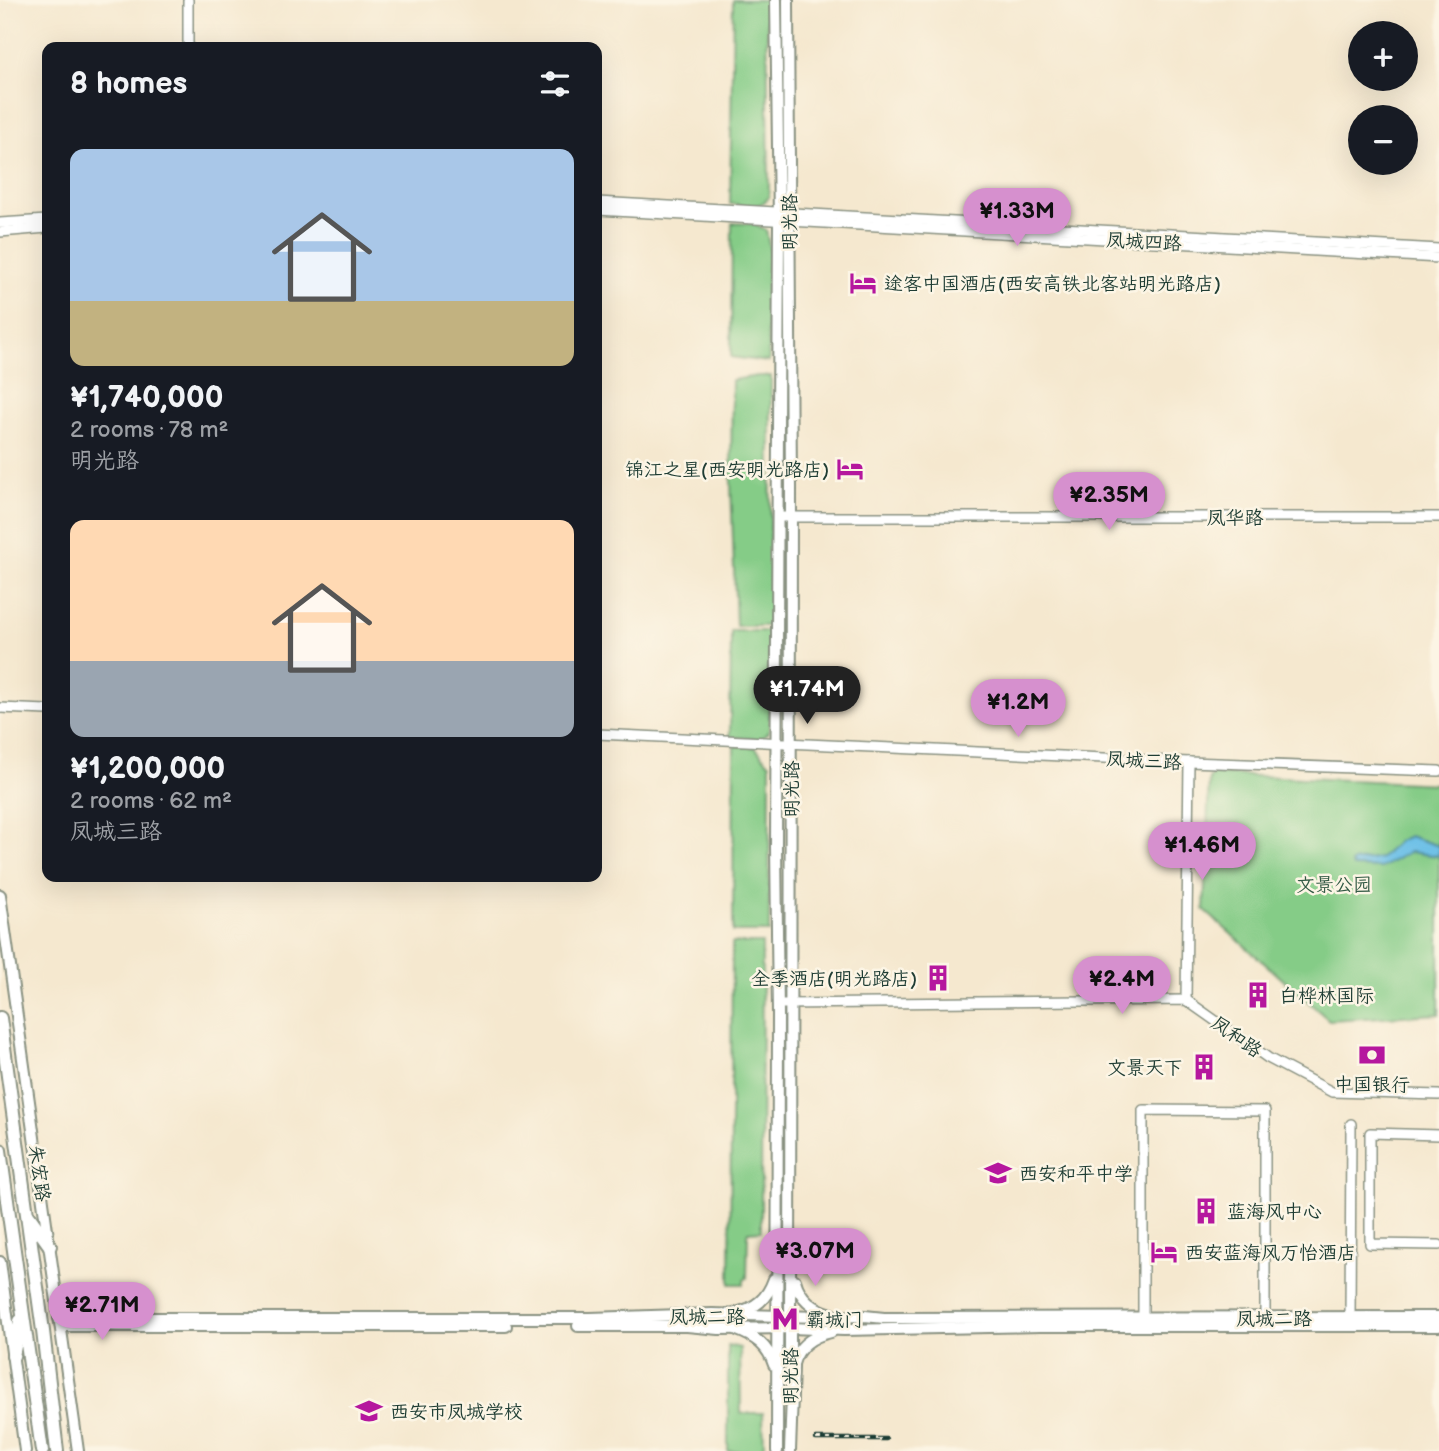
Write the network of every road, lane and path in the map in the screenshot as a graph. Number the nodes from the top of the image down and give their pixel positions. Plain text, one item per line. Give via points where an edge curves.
1 (188, 0) edge
2 (776, 0) edge
3 (788, 0) edge
4 (188, 42) edge
5 (602, 202) edge
6 (602, 210) edge
7 (784, 217) junction
8 (42, 220) edge
9 (0, 223) edge
10 (42, 228) edge
11 (0, 232) edge
12 (1439, 249) edge
13 (1439, 258) edge
14 (778, 517) junction
15 (790, 517) junction
16 (1439, 517) edge
17 (0, 708) edge
18 (42, 710) edge
19 (602, 734) edge
20 (776, 742) junction
21 (791, 743) junction
22 (1189, 762) junction
23 (1439, 771) edge
24 (0, 895) edge
25 (1186, 1000) junction
26 (784, 1004) junction
27 (0, 1018) edge
28 (1439, 1095) edge
29 (1351, 1124) dead end
30 (1439, 1135) edge
31 (0, 1150) edge
32 (27, 1214) junction
33 (1439, 1245) edge
34 (50, 1247) junction
35 (0, 1262) edge
36 (792, 1262) junction
37 (777, 1263) junction
38 (22, 1310) junction
39 (725, 1314) junction
40 (838, 1315) junction
41 (1439, 1317) edge
42 (1265, 1318) junction
43 (1143, 1319) junction
44 (60, 1322) junction
45 (776, 1322) junction
46 (791, 1322) junction
47 (1350, 1322) junction
48 (4, 1326) edge
49 (1439, 1326) edge
50 (730, 1329) junction
51 (844, 1330) junction
52 (13, 1356) junction
53 (793, 1367) junction
54 (776, 1378) junction
55 (25, 1451) edge
56 (42, 1451) edge
57 (57, 1451) edge
58 (78, 1451) edge
59 (777, 1451) edge
60 (790, 1451) edge

1 - 4 street
2 - 7 main road, 明光路
3 - 7 main road, 明光路
5 - 7 street, 凤城四路
6 - 7 street, 凤城四路
7 - 12 street, 凤城四路
7 - 13 street, 凤城四路
7 - 14 main road, 明光路
7 - 15 main road, 明光路
8 - 9 street
10 - 11 street
14 - 15 street, 凤华路
14 - 20 main road, 明光路
15 - 16 street, 凤华路
15 - 21 main road, 明光路
17 - 18 street
19 - 20 street, 凤城三路
20 - 21 street, 凤城三路
20 - 26 main road, 明光路
21 - 22 street, 凤城三路
21 - 26 main road, 明光路
22 - 23 street, 凤城三路
22 - 25 street
24 - 34 main road, 朱宏路
25 - 26 street
25 - 28 street, 凤和路 via 1268,1058 1332,1092
26 - 36 main road, 明光路
26 - 37 main road, 明光路
27 - 32 highway
29 - 47 street
30 - 33 street via 1370,1133 1370,1244
31 - 38 highway
32 - 34 highway
32 - 57 highway
34 - 44 main road, 朱宏路
35 - 48 main road
36 - 40 main road via 803,1297 814,1307
36 - 46 main road, 明光路
37 - 39 main road via 761,1303
37 - 45 main road, 明光路
38 - 52 highway
38 - 56 highway
39 - 44 main road, 凤城二路
39 - 45 main road, 凤城二路
40 - 43 main road, 凤城二路
40 - 46 main road, 凤城二路
41 - 47 main road, 凤城二路
42 - 43 main road, 凤城二路
42 - 43 street via 1265,1111 1143,1110
42 - 47 main road, 凤城二路
44 - 50 main road, 凤城二路
44 - 58 main road, 朱宏路
45 - 46 main road, 凤城二路
45 - 50 main road, 凤城二路
45 - 54 main road, 明光路
46 - 51 main road, 凤城二路
46 - 53 main road, 明光路
47 - 49 main road, 凤城二路
47 - 51 main road, 凤城二路
48 - 52 main road
50 - 54 main road via 763,1344 771,1355
51 - 53 main road via 811,1338 798,1352
52 - 55 main road
53 - 60 main road, 明光路
54 - 59 main road, 明光路

